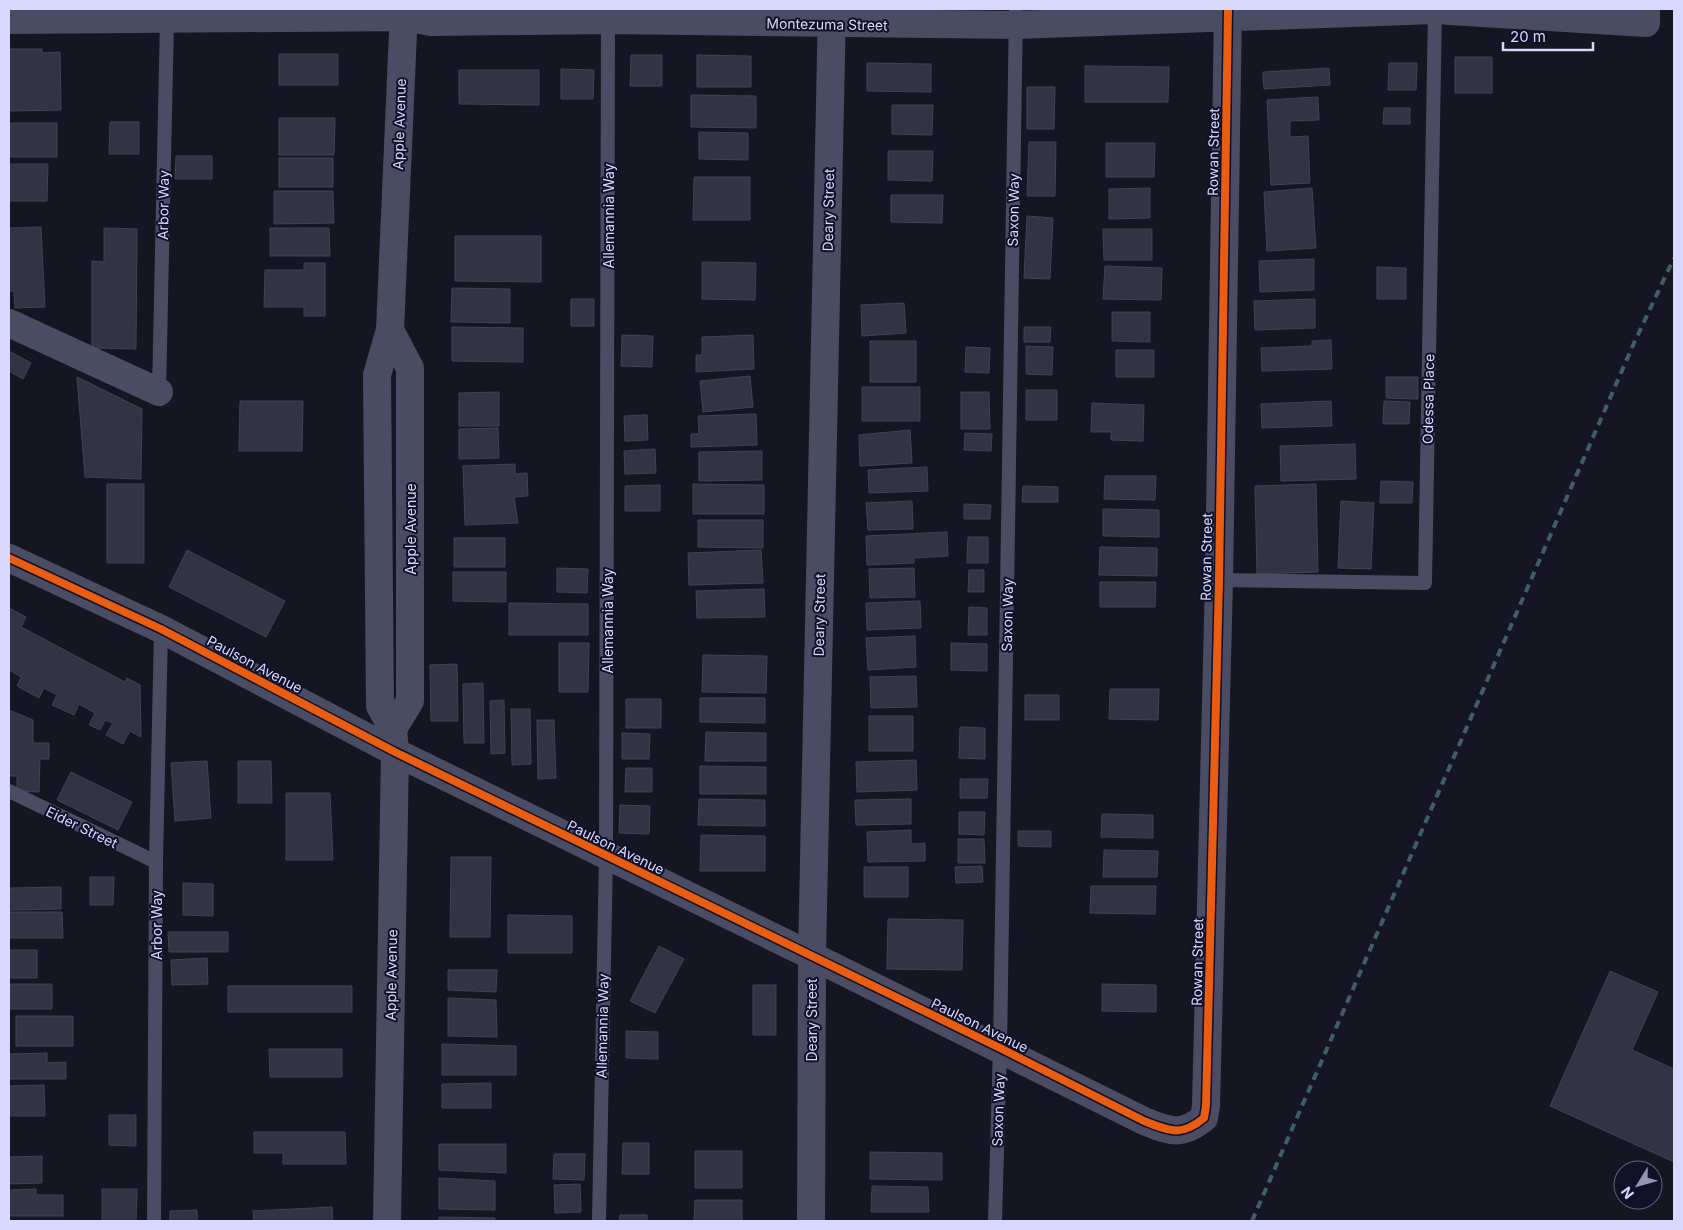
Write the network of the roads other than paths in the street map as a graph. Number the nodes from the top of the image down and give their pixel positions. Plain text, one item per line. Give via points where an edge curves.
1 (1435, 10) edge
2 (404, 13) edge
3 (1228, 14) edge
4 (1646, 16) edge
5 (832, 17) edge
6 (1016, 17) edge
7 (167, 18) junction
8 (9, 20) edge
9 (608, 20) junction
10 (9, 323) edge
11 (159, 392) joint
12 (9, 558) edge
13 (1219, 580) junction
14 (161, 629) junction
15 (394, 741) junction
16 (9, 792) edge
17 (606, 856) junction
18 (156, 862) junction
19 (812, 956) junction
20 (1000, 1048) junction
21 (1206, 1106) joint
22 (154, 1221) edge
23 (387, 1221) edge
24 (599, 1221) edge
25 (811, 1221) edge
26 (996, 1221) edge

1 - 3 street, Montezuma Street
1 - 4 street, Montezuma Street
1 - 13 lane, Odessa Place via 1425,583
2 - 7 street, Montezuma Street
2 - 9 street, Montezuma Street via 431,22
2 - 15 street, Apple Avenue via 390,330 377,375 380,706
3 - 6 street, Montezuma Street
3 - 13 street, Rowan Street
5 - 6 street, Montezuma Street
5 - 9 street, Montezuma Street
5 - 19 street, Deary Street
6 - 20 lane, Saxon Way
7 - 8 street, Montezuma Street
7 - 11 lane, Arbor Way
9 - 17 lane, Allemannia Way
10 - 11 street
12 - 14 street, Paulson Avenue
13 - 21 street, Rowan Street
14 - 15 street, Paulson Avenue
14 - 18 lane, Arbor Way
15 - 17 street, Paulson Avenue
15 - 23 street, Apple Avenue
16 - 18 lane, Eider Street
17 - 19 street, Paulson Avenue
17 - 24 lane, Allemannia Way
18 - 22 lane, Arbor Way
19 - 20 street, Paulson Avenue
19 - 25 street, Deary Street
20 - 21 street, Paulson Avenue via 1166,1130 1189,1130 1204,1118
20 - 26 lane, Saxon Way

